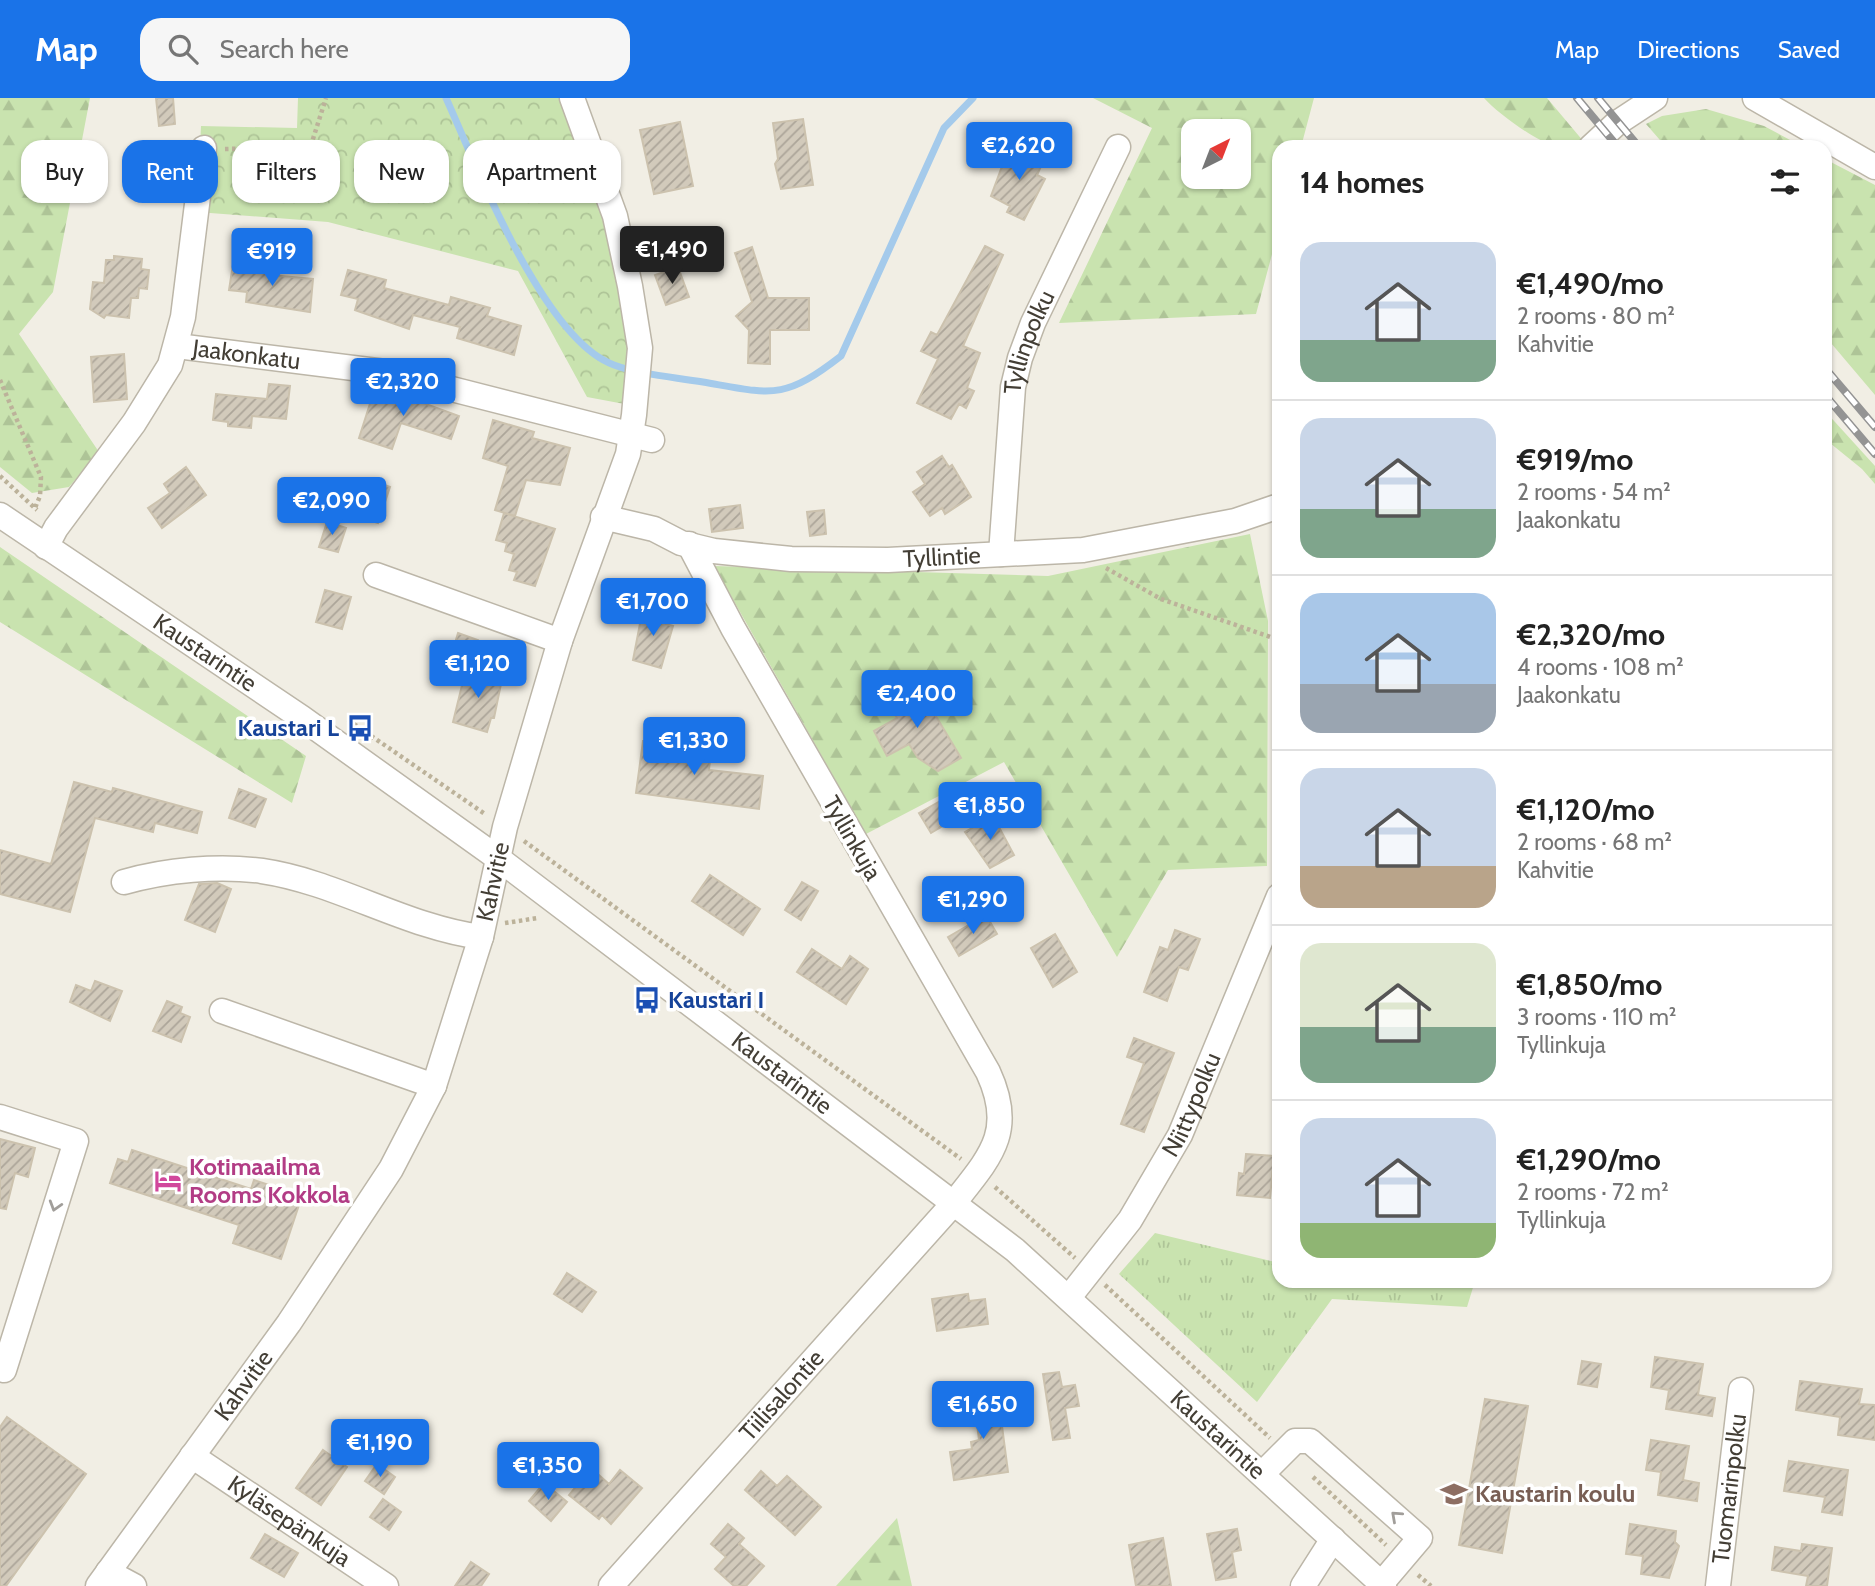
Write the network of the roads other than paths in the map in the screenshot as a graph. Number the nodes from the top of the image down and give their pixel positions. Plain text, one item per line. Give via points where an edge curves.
1 (572, 98) edge
2 (1655, 98) edge
3 (1755, 98) edge
4 (1599, 140) edge
5 (1828, 140) edge
6 (1832, 142) edge
7 (1118, 147) dead end
8 (1875, 167) edge
9 (198, 203) edge
10 (177, 346) junction
11 (641, 438) junction
12 (1272, 508) edge
13 (0, 515) edge
14 (603, 517) junction
15 (689, 544) junction
16 (46, 547) junction
17 (1001, 554) junction
18 (376, 575) dead end
19 (560, 641) junction
20 (499, 859) junction
21 (124, 882) dead end
22 (1272, 913) edge
23 (481, 937) junction
24 (222, 1011) dead end
25 (434, 1086) junction
26 (0, 1117) edge
27 (953, 1203) junction
28 (1070, 1296) junction
29 (4, 1370) dead end
30 (1741, 1390) dead end
31 (192, 1456) junction
32 (1262, 1474) junction
33 (1333, 1539) junction
34 (103, 1579) edge
35 (1383, 1585) edge
36 (134, 1586) edge
37 (386, 1586) edge
38 (611, 1586) edge
39 (1303, 1586) edge
40 (1718, 1586) edge

1 - 11 street, Kahvitie via 615,216 639,348
2 - 4 street
3 - 5 street
6 - 8 street
7 - 17 street, Tyllinpolku via 1020,358 1013,387
9 - 10 street
10 - 11 street, Jaakonkatu via 385,372
10 - 16 street, Jaakonkatu via 134,423
11 - 14 street, Kahvitie via 628,454
12 - 17 street, Tyllintie via 1235,522 1083,551
13 - 16 street, Kaustarintie
14 - 15 street, Tyllintie via 654,529
14 - 19 street, Kahvitie
15 - 17 street, Tyllintie via 790,559
15 - 27 street, Tyllinkuja via 1000,1098 999,1135
16 - 20 street, Kaustarintie via 302,718
18 - 19 street
19 - 20 street, Kahvitie
20 - 23 street, Kahvitie
20 - 27 street, Kaustarintie
21 - 23 street via 192,871 262,871 419,923
22 - 28 street, Niittypolku via 1180,1135 1130,1220
23 - 25 street, Kahvitie
24 - 25 street
25 - 31 street, Kahvitie via 391,1169 289,1323
26 -> 29 street via 76,1141
27 - 28 street, Kaustarintie
27 - 38 street, Tiilisalontie
28 - 32 street, Kaustarintie
30 - 40 street, Tuomarinpolku
31 - 34 street, Kahvitie
31 - 37 street, Kyläsepänkuja
32 - 33 street, Kaustarintie
35 -> 32 street via 1420,1538 1311,1441 1295,1441
33 - 35 street, Kaustarintie
33 - 39 street
34 - 36 street

